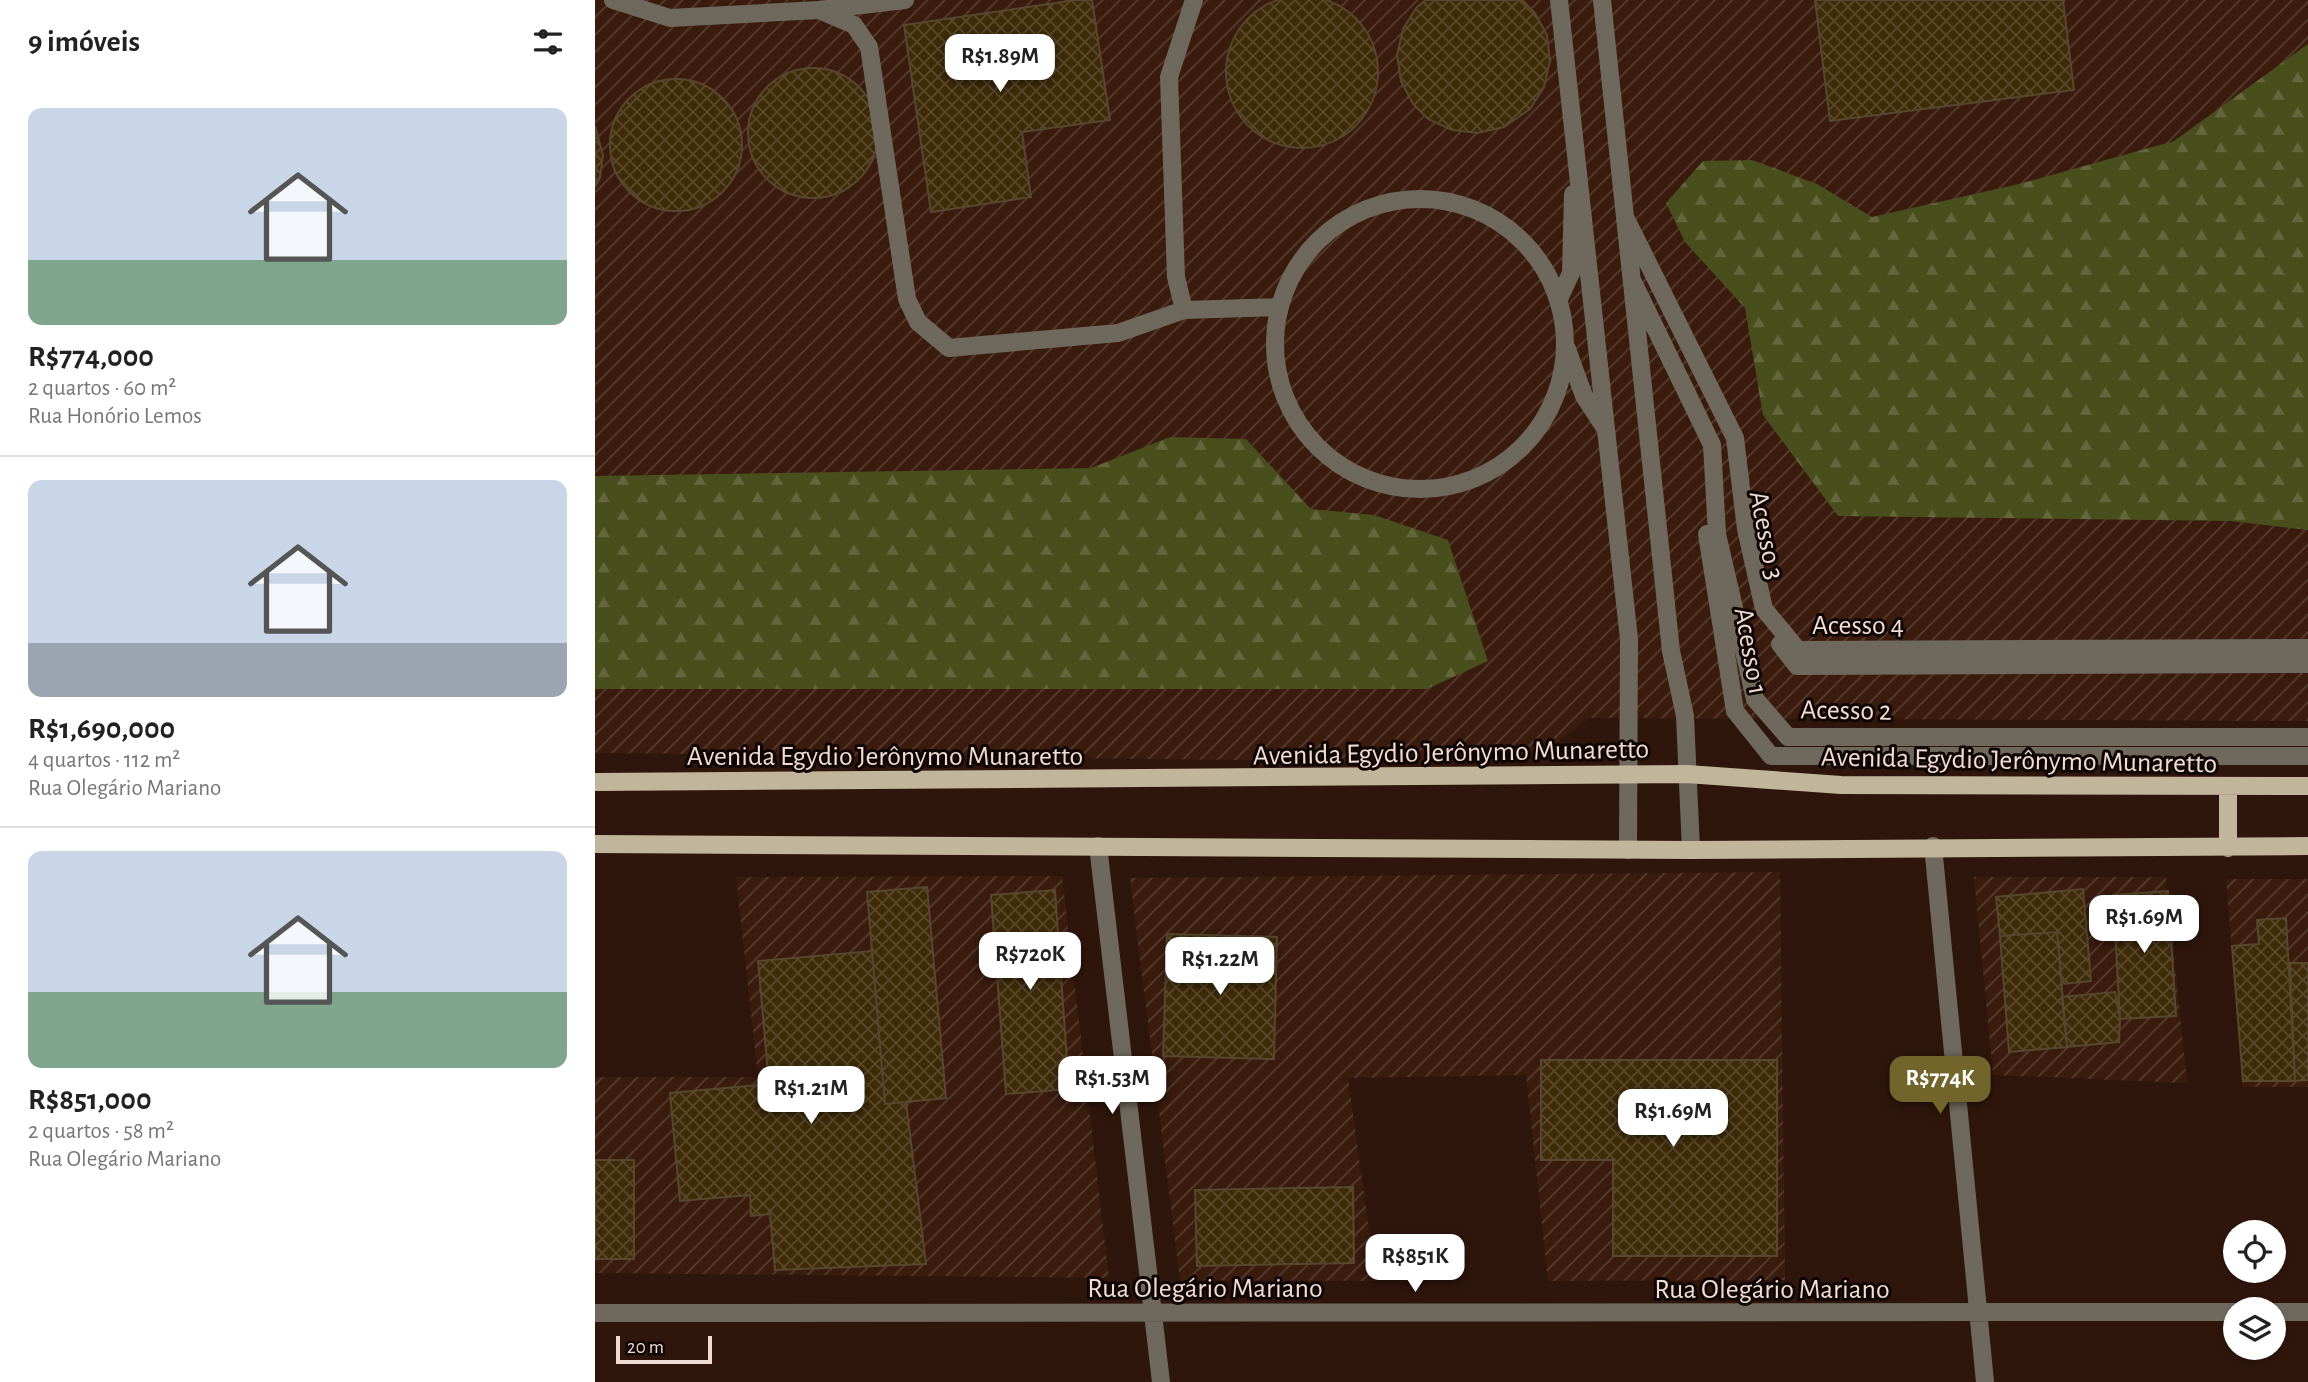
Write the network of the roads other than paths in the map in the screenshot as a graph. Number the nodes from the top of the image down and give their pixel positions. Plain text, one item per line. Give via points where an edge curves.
1 (613, 0) edge
2 (905, 0) edge
3 (1194, 0) edge
4 (1559, 0) edge
5 (1602, 0) edge
6 (648, 4) edge
7 (819, 10) junction
8 (1576, 152) junction
9 (1625, 217) junction
10 (1629, 247) junction
11 (1633, 282) junction
12 (1559, 299) junction
13 (1280, 307) junction
14 (1184, 310) junction
15 (1636, 315) junction
16 (1567, 349) junction
17 (1606, 430) junction
18 (2308, 648) edge
19 (2308, 664) edge
20 (2308, 737) edge
21 (2308, 756) edge
22 (1687, 774) junction
23 (1626, 777) junction
24 (595, 782) edge
25 (2308, 786) edge
26 (2228, 788) junction
27 (595, 844) edge
28 (1098, 846) junction
29 (1933, 846) junction
30 (2308, 846) edge
31 (2228, 848) junction
32 (1628, 850) junction
33 (1691, 850) junction
34 (2223, 1312) edge
35 (2286, 1312) edge
36 (2308, 1312) edge
37 (595, 1313) edge
38 (1156, 1313) junction
39 (1978, 1314) junction
40 (1161, 1382) edge
41 (1985, 1382) edge

1 - 6 street
2 - 7 street
3 - 14 street via 1169,77 1176,276
4 - 8 street
5 - 9 street
6 - 7 street via 670,18
7 - 14 street via 854,24 869,47 907,299 918,323 949,348 1118,332
8 - 12 street via 1571,273
8 - 17 street
9 - 10 street
9 - 18 street, Acesso 4 via 1735,438 1746,528 1764,609 1798,650
10 - 11 street
10 - 19 street, Acesso 3 via 1726,441 1741,556 1759,617 1797,666
11 - 15 street
11 - 20 street, Acesso 2 via 1712,444 1717,534 1755,699 1788,737
12 - 13 street via 1549,274 1516,234 1473,208 1423,198 1373,206 1311,246 1284,289
12 - 16 street
13 - 14 street
13 - 16 street via 1273,338 1280,388 1304,433 1327,457 1372,481 1422,490 1472,480 1529,442 1556,398
15 - 21 street, Acesso 1 via 1700,447 1707,541 1735,711 1771,756
15 - 22 street via 1671,650 1685,716
16 - 17 street via 1584,396
17 - 23 street via 1629,639
22 - 23 main road, Avenida Egydio Jerônymo Munaretto
22 - 26 main road, Avenida Egydio Jerônymo Munaretto via 1841,785
22 - 33 street
23 - 24 main road, Avenida Egydio Jerônymo Munaretto
23 - 32 street
25 - 26 main road, Avenida Egydio Jerônymo Munaretto
26 - 31 main road
27 - 28 main road
28 - 32 main road
28 - 38 street
29 - 31 main road
29 - 33 main road
29 - 39 street
30 - 31 main road
32 - 33 main road
34 - 39 street, Rua Olegário Mariano
35 - 36 street
37 - 38 street, Rua Olegário Mariano
38 - 39 street, Rua Olegário Mariano
38 - 40 street
39 - 41 street

